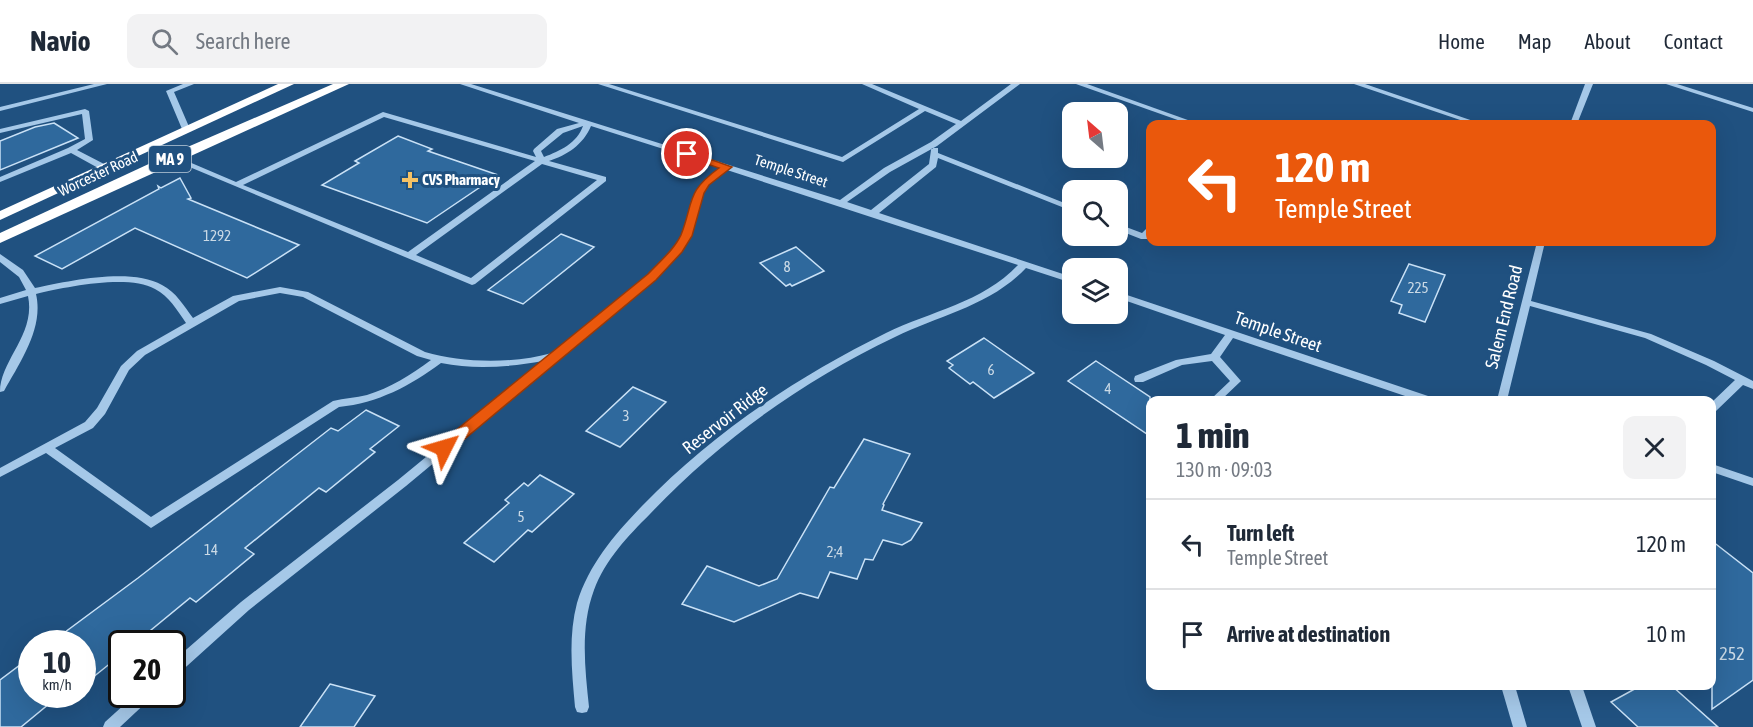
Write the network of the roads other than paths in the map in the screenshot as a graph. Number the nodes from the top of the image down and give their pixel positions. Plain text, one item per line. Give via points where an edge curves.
1 (103, 84) edge
2 (190, 84) edge
3 (288, 84) edge
4 (343, 84) edge
5 (464, 84) edge
6 (602, 84) edge
7 (866, 84) edge
8 (1016, 84) edge
9 (1080, 84) edge
10 (1358, 84) edge
11 (1589, 84) edge
12 (1670, 84) edge
13 (925, 108) junction
14 (0, 109) edge
15 (1753, 110) edge
16 (1184, 120) edge
17 (1466, 120) edge
18 (1575, 120) edge
19 (588, 122) junction
20 (962, 124) junction
21 (186, 129) junction
22 (0, 131) edge
23 (934, 144) junction
24 (71, 150) junction
25 (936, 155) junction
26 (172, 158) junction
27 (542, 160) junction
28 (104, 167) junction
29 (726, 167) junction
30 (0, 180) edge
31 (238, 184) junction
32 (841, 203) junction
33 (1062, 205) edge
34 (872, 214) junction
35 (0, 216) edge
36 (1128, 231) edge
37 (1146, 235) edge
38 (0, 238) edge
39 (1540, 246) edge
40 (409, 256) junction
41 (0, 257) edge
42 (1024, 264) junction
43 (1062, 277) edge
44 (30, 293) junction
45 (1128, 298) edge
46 (0, 301) edge
47 (1525, 302) junction
48 (191, 322) junction
49 (1231, 334) junction
50 (555, 356) junction
51 (1215, 357) junction
52 (438, 360) junction
53 (1139, 379) dead end
54 (1742, 380) junction
55 (1753, 385) edge
56 (0, 387) edge
57 (1219, 396) edge
58 (1415, 396) edge
59 (1503, 396) edge
60 (1716, 404) edge
61 (48, 449) junction
62 (0, 462) edge
63 (18, 462) junction
64 (1716, 469) edge
65 (0, 473) edge
66 (1753, 482) edge
67 (186, 659) edge
68 (1509, 690) edge
69 (1576, 690) edge
70 (582, 707) dead end
71 (131, 708) edge
72 (110, 727) edge
73 (1520, 727) edge
74 (1589, 727) edge

1 - 14 street
2 - 21 street via 170,91
3 - 21 highway, Worcester Road / MA 9
4 - 26 highway, Worcester Road / MA 9
5 - 19 street, Temple Street
6 - 13 street via 843,160
7 - 13 street
8 - 20 street
9 - 16 street
10 - 17 street
11 - 18 street
12 - 15 street
13 - 20 street
19 - 27 street via 583,136 557,156
19 - 27 street via 560,131 537,151
19 - 29 street, Temple Street
20 - 23 street
21 - 28 highway, Worcester Road / MA 9
22 - 24 street via 85,111 88,140
23 - 25 street
23 - 32 street via 887,170
24 - 28 street
24 - 30 street
25 - 33 street
25 - 34 street via 933,165
26 - 31 street
26 - 38 highway, Worcester Road / MA 9
27 - 31 street via 383,114
27 - 40 street
27 - 40 street via 603,179 472,282
28 - 35 highway, Worcester Road / MA 9
29 - 32 street, Temple Street
29 - 50 street via 705,183 686,236 666,263
31 - 40 street
32 - 34 street, Temple Street
34 - 42 street, Temple Street
36 - 37 street
39 - 47 street, Salem End Road
41 - 44 street via 24,276
42 - 43 street, Temple Street
42 - 70 street, Reservoir Ridge via 1015,276 985,295 857,352 780,397 714,445 648,506 601,564 588,590 578,644
44 - 46 street
44 - 48 street via 86,282 156,285 169,294
44 - 56 street via 33,308 25,345
45 - 49 street, Temple Street
47 - 54 street via 1648,336
47 - 59 street, Salem End Road
48 - 52 street via 236,298 265,291 292,292 318,300
48 - 61 street via 132,360 89,424
49 - 51 street
49 - 58 street, Temple Street
50 - 52 street via 485,365
50 - 67 street via 245,606
51 - 53 street via 1180,362
51 - 57 street via 1236,381
52 - 61 street via 399,388 373,399 337,404 151,523
54 - 55 street
54 - 60 street
61 - 63 street
62 - 63 street
63 - 65 street
64 - 66 street
68 - 73 street
69 - 74 street
71 - 72 street

